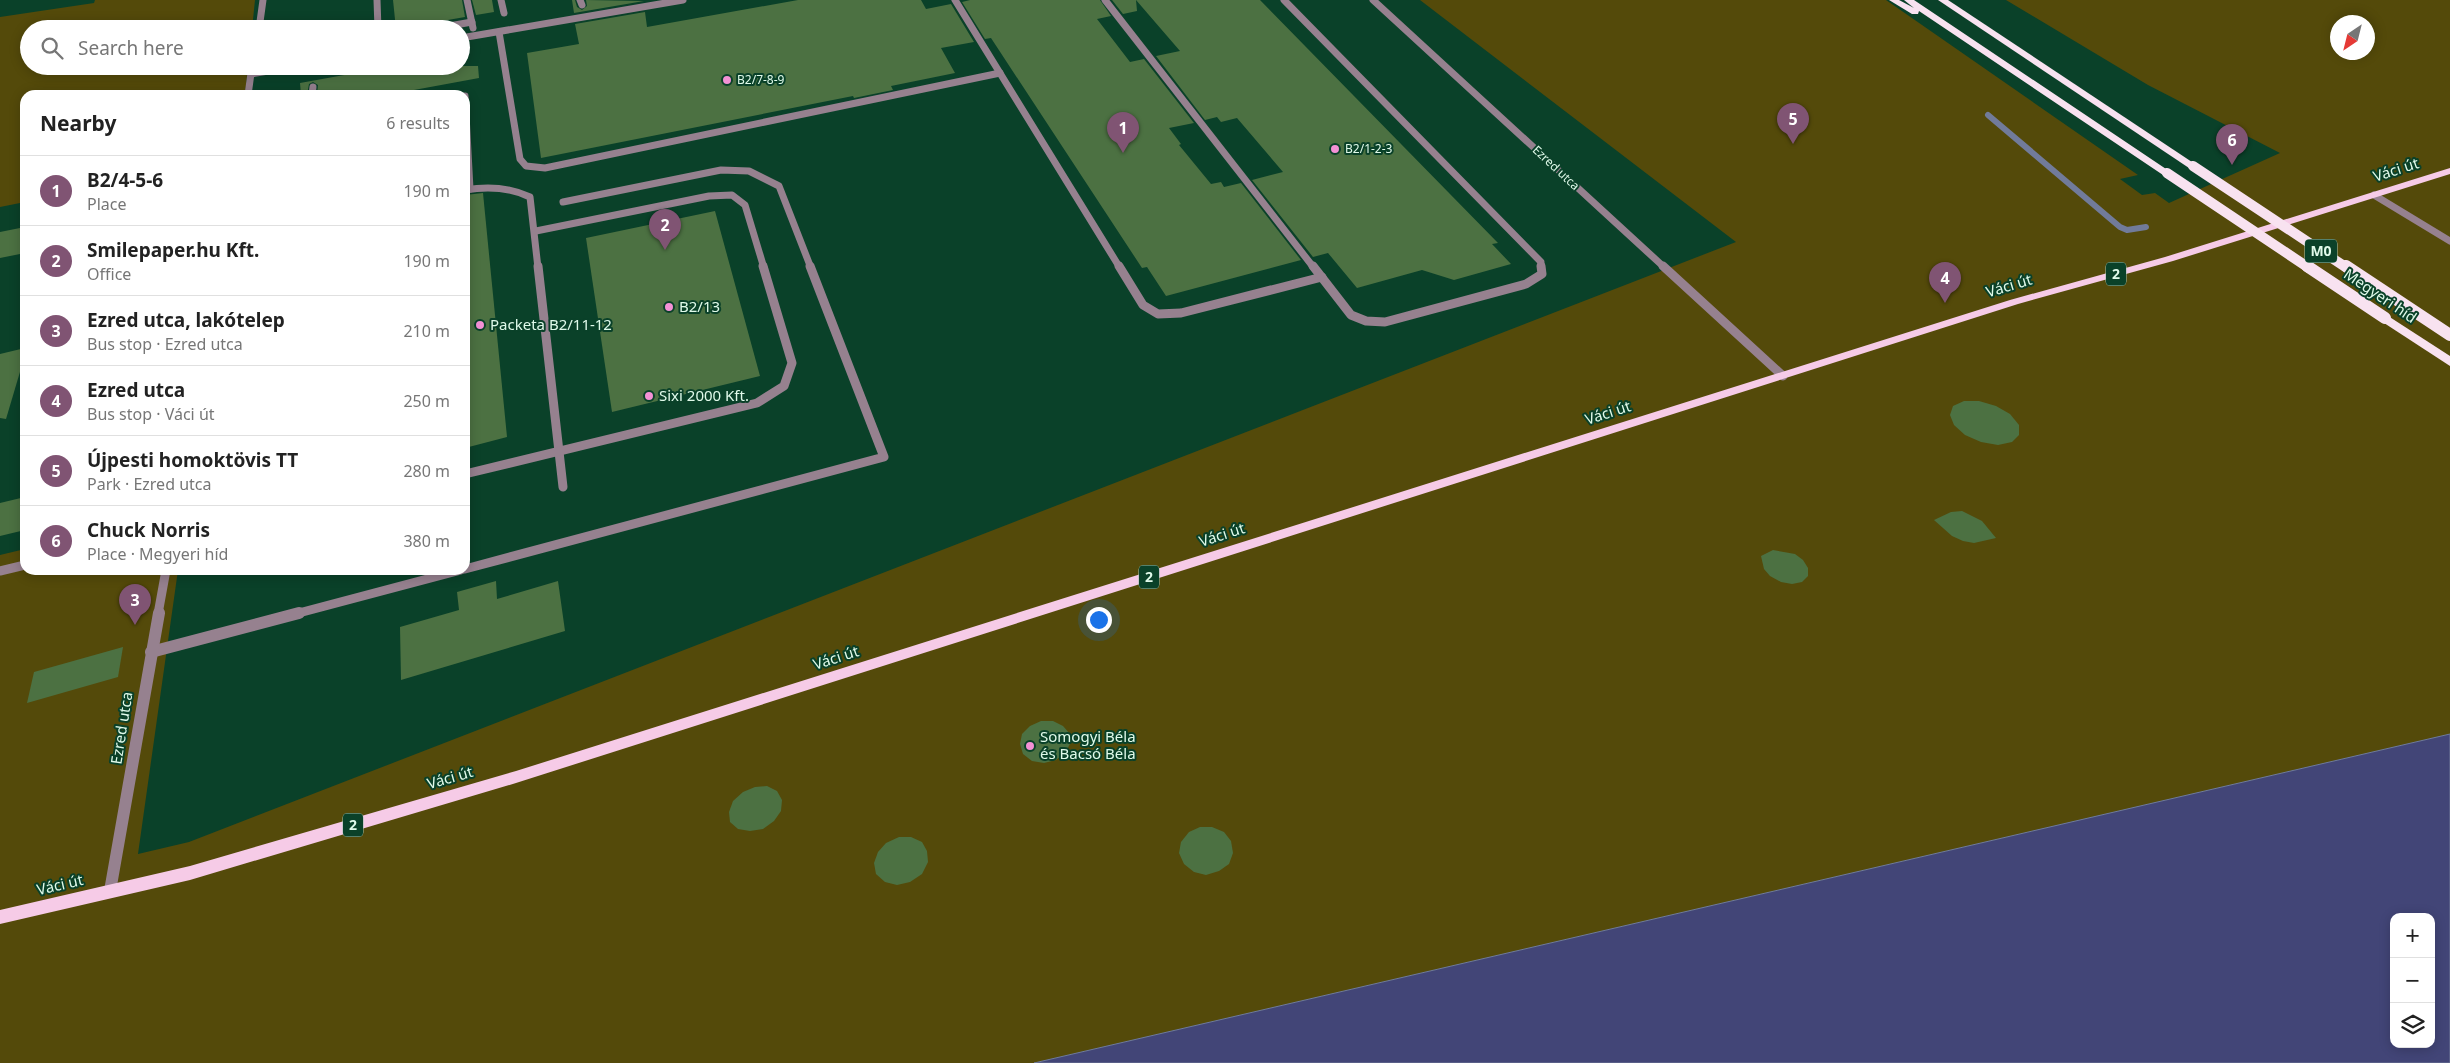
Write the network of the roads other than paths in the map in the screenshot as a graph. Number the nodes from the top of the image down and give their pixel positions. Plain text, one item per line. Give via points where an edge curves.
1 (263, 0) edge
2 (377, 0) edge
3 (467, 0) edge
4 (501, 0) edge
5 (682, 0) edge
6 (955, 0) edge
7 (1105, 0) edge
8 (1284, 0) edge
9 (1373, 0) edge
10 (1893, 0) edge
11 (1908, 0) edge
12 (1942, 0) edge
13 (504, 13) dead end
14 (260, 20) edge
15 (378, 20) edge
16 (472, 22) joint
17 (1946, 25) junction
18 (499, 32) junction
19 (474, 36) junction
20 (470, 37) edge
21 (1000, 73) junction
22 (251, 75) edge
23 (313, 87) dead end
24 (249, 90) edge
25 (313, 90) edge
26 (2450, 171) edge
27 (470, 190) edge
28 (2374, 195) junction
29 (563, 202) dead end
30 (536, 232) junction
31 (2450, 241) edge
32 (1322, 277) junction
33 (2450, 335) edge
34 (2450, 362) edge
35 (1783, 376) junction
36 (559, 452) junction
37 (470, 473) edge
38 (563, 487) dead end
39 (20, 565) edge
40 (470, 568) edge
41 (0, 571) edge
42 (165, 575) edge
43 (442, 575) edge
44 (151, 652) junction
45 (110, 891) junction
46 (0, 917) edge

1 - 14 street
2 - 15 street
3 - 16 street
4 - 13 street
5 - 18 street
6 - 21 street
7 - 32 street
8 - 32 street via 1542,262 1542,274 1526,284 1385,322 1366,321 1351,314
9 - 35 street, Ezred utca
10 - 17 highway
11 - 17 highway, M0
12 - 33 highway, Megyeri híd / M0, bridge
16 - 19 street
17 - 34 highway, Megyeri híd / M0, bridge
18 - 19 street
18 - 21 street via 520,159 526,166 545,168
19 - 20 street
21 - 32 street via 1143,305 1158,314 1182,313
22 - 24 street
23 - 25 street
26 - 28 main road, Váci út / 2
27 - 30 street via 505,188 530,197
28 - 31 street
28 - 35 main road, Váci út / 2 via 2187,254 2014,302
29 - 40 street via 722,170 749,171 779,186 884,458
30 - 36 street
30 - 36 street via 709,196 732,196 745,205 792,363 784,386 757,403
35 - 45 main road, Váci út / 2 via 516,777 190,872
36 - 37 street
36 - 38 street
39 - 41 street
42 - 44 street, Ezred utca
43 - 44 street
44 - 45 street, Ezred utca
45 - 46 main road, Váci út / 2

